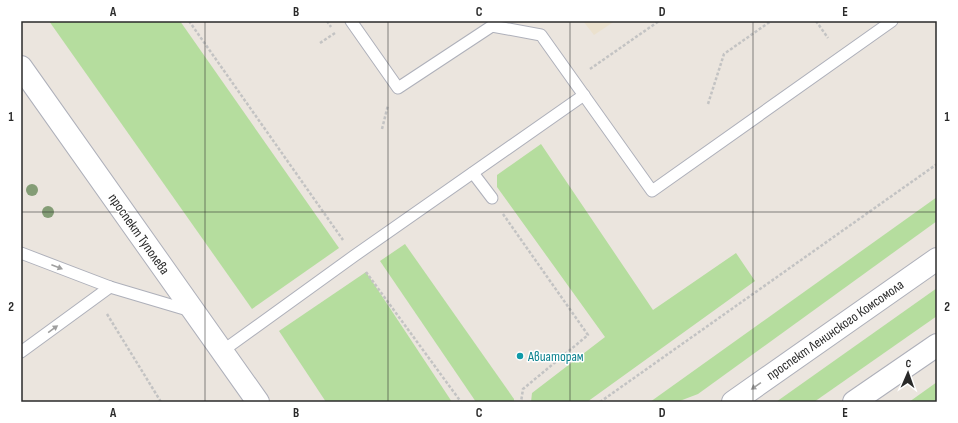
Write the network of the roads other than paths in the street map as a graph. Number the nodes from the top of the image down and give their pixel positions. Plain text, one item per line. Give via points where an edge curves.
1 (351, 21) edge
2 (892, 21) edge
3 (495, 24) edge
4 (21, 67) edge
5 (584, 95) junction
6 (473, 173) junction
7 (492, 198) road end
8 (21, 253) edge
9 (937, 259) edge
10 (110, 287) junction
11 (194, 312) junction
12 (937, 345) edge
13 (21, 352) edge
14 (221, 352) junction
15 (258, 402) edge
16 (733, 402) edge
17 (854, 402) edge

1 - 3 lane via 398,88
2 - 5 lane via 652,191
3 - 5 lane via 541,35
4 - 11 main road, проспект Туполева
5 - 6 lane
6 - 7 lane
6 - 14 lane
8 -> 10 lane
9 -> 16 main road, проспект Ленинского Комсомола
10 - 11 lane
13 -> 10 lane
11 - 14 main road, проспект Туполева
12 - 17 main road
14 - 15 main road, проспект Туполева

